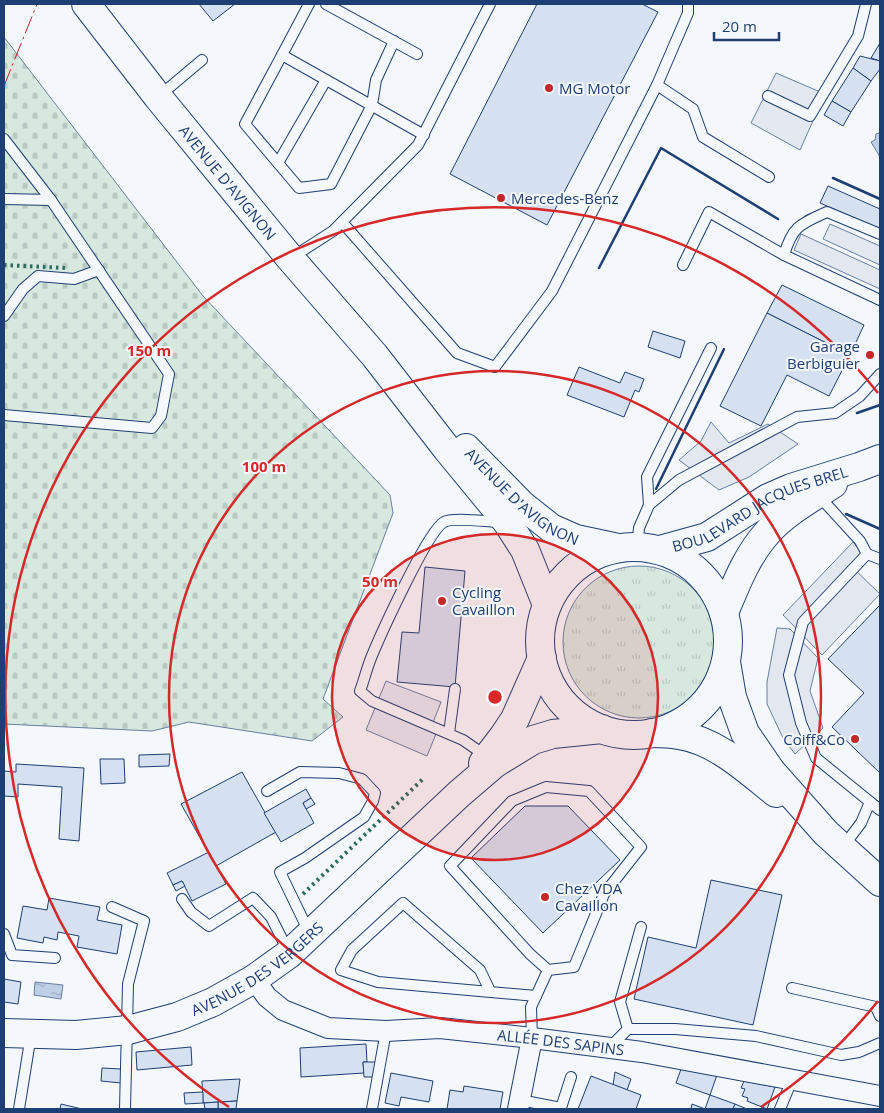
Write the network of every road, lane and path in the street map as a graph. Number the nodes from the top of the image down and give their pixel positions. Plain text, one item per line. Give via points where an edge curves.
1 (86, 4) edge
2 (309, 4) edge
3 (326, 4) edge
4 (490, 4) edge
5 (688, 4) edge
6 (866, 4) edge
7 (394, 41) junction
8 (417, 54) dead end
9 (282, 55) junction
10 (202, 60) dead end
11 (326, 80) junction
12 (657, 85) junction
13 (768, 96) dead end
14 (158, 97) junction
15 (372, 106) junction
16 (424, 135) junction
17 (4, 139) edge
18 (278, 164) junction
19 (768, 177) dead end
20 (4, 199) edge
21 (51, 200) junction
22 (342, 222) junction
23 (880, 234) edge
24 (784, 254) junction
25 (290, 258) junction
26 (683, 265) dead end
27 (98, 270) junction
28 (880, 300) edge
29 (4, 316) edge
30 (711, 348) dead end
31 (375, 356) junction
32 (880, 374) edge
33 (4, 415) edge
34 (870, 463) edge
35 (817, 494) junction
36 (648, 505) junction
37 (507, 522) junction
38 (639, 548) junction
39 (867, 554) junction
40 (880, 559) edge
41 (547, 605) junction
42 (724, 613) junction
43 (542, 658) junction
44 (726, 662) junction
45 (455, 690) dead end
46 (602, 729) junction
47 (449, 733) junction
48 (652, 733) junction
49 (487, 757) junction
50 (267, 790) dead end
51 (459, 794) junction
52 (870, 802) junction
53 (880, 810) edge
54 (834, 840) junction
55 (880, 882) edge
56 (182, 899) dead end
57 (112, 907) dead end
58 (641, 928) dead end
59 (4, 934) edge
60 (310, 935) junction
61 (289, 954) junction
62 (56, 958) dead end
63 (548, 970) junction
64 (254, 979) junction
65 (792, 988) dead end
66 (490, 991) junction
67 (536, 996) junction
68 (880, 1016) edge
69 (628, 1029) junction
70 (128, 1030) junction
71 (386, 1031) junction
72 (4, 1033) edge
73 (31, 1034) junction
74 (532, 1038) junction
75 (880, 1043) edge
76 (609, 1048) junction
77 (571, 1077) dead end
78 (792, 1080) junction
79 (880, 1096) edge
80 (519, 1105) edge
81 (19, 1109) edge
82 (126, 1109) edge
83 (372, 1109) edge
84 (561, 1109) edge
85 (780, 1109) edge

1 - 14 main road, AVENUE D'AVIGNON
2 - 9 lane
3 - 7 lane
4 - 16 lane
5 - 12 lane via 688,13
6 - 13 lane via 858,36 810,116
7 - 8 lane
7 - 15 lane via 376,80
9 - 11 lane
9 - 18 lane via 244,124
10 - 14 lane
11 - 15 lane
11 - 18 lane
12 - 19 lane via 693,109 702,137
12 - 22 lane via 552,291 495,367 457,353
14 - 25 main road, AVENUE D'AVIGNON
15 - 16 lane
15 - 18 lane via 331,184 300,188
16 - 22 lane
17 - 21 lane
20 - 21 lane
21 - 27 lane
22 - 25 lane
23 - 24 lane via 827,212 799,224
24 - 26 lane via 709,212
24 - 28 lane
25 - 31 main road, AVENUE D'AVIGNON
27 - 29 lane via 74,279 38,276 23,289
27 - 33 lane via 169,374 161,416 152,428
30 - 36 lane via 647,477
31 - 37 main road, AVENUE D'AVIGNON
31 - 38 main road, AVENUE D'AVIGNON via 522,505 551,528 576,539
32 - 36 lane via 860,396 835,413 797,417 680,480
34 - 35 main road, BOULEVARD JACQUES BREL
34 - 38 main road, BOULEVARD JACQUES BREL via 768,498 707,537
35 - 39 lane via 860,541
35 - 42 main road, BOULEVARD JACQUES BREL via 769,530 741,572
36 - 38 lane via 639,528
37 - 41 main road, AVENUE D'AVIGNON via 525,550
37 - 47 lane via 444,522 432,533 371,658 360,691 372,700
38 - 41 main road, BOULEVARD JACQUES BREL via 601,553 584,561 562,580
38 - 42 main road via 677,557 693,567 711,588
39 - 40 lane
39 - 52 lane via 803,622 789,675 801,723 816,758
41 - 43 main road, BOULEVARD JACQUES BREL via 540,640
42 - 44 main road via 728,629
43 - 46 main road via 547,677 557,694 585,721
43 - 49 main road, AVENUE DES VERGERS via 515,719
44 - 48 main road via 712,694 700,708 669,728
44 - 54 main road via 732,697 746,733 771,771
45 - 47 lane
46 - 48 main road via 618,733
46 - 51 main road, AVENUE DES VERGERS via 553,734 533,740 494,764
47 - 49 lane
48 - 54 main road via 699,740 727,754
49 - 51 main road, AVENUE DES VERGERS
50 - 60 lane via 300,772 339,773 362,779 375,793 364,818 280,872
51 - 60 main road, AVENUE DES VERGERS
52 - 53 lane
52 - 54 lane via 861,823
54 - 55 main road
56 - 61 lane via 191,912 209,926 254,898 271,916
57 - 70 lane via 144,921 128,984
58 - 69 lane via 620,1002
59 - 62 lane via 12,955
60 - 61 main road, AVENUE DES VERGERS
61 - 64 main road, AVENUE DES VERGERS
63 - 63 lane via 574,967 604,894 641,847 589,791 546,787 512,801 450,866
63 - 67 lane
64 - 70 main road, AVENUE DES VERGERS via 177,1017
64 - 71 street, ALLÉE DES SAPINS via 267,997 300,1018 328,1028
65 - 68 lane via 876,1007
66 - 66 lane via 378,982 341,970 352,950 403,903 480,970
66 - 67 lane
67 - 74 lane via 531,1007
69 - 75 lane via 675,1029 756,1036 841,1055
69 - 76 lane
70 - 73 main road, AVENUE DES VERGERS via 76,1035
70 - 82 lane
71 - 74 street, ALLÉE DES SAPINS via 440,1028
71 - 83 lane
72 - 73 main road, AVENUE DES VERGERS
73 - 81 lane
74 - 76 street, ALLÉE DES SAPINS
74 - 80 street
76 - 78 street, ALLÉE DES SAPINS
77 - 84 lane
78 - 79 street, ALLÉE DES SAPINS
78 - 85 lane
80 - 84 lane

